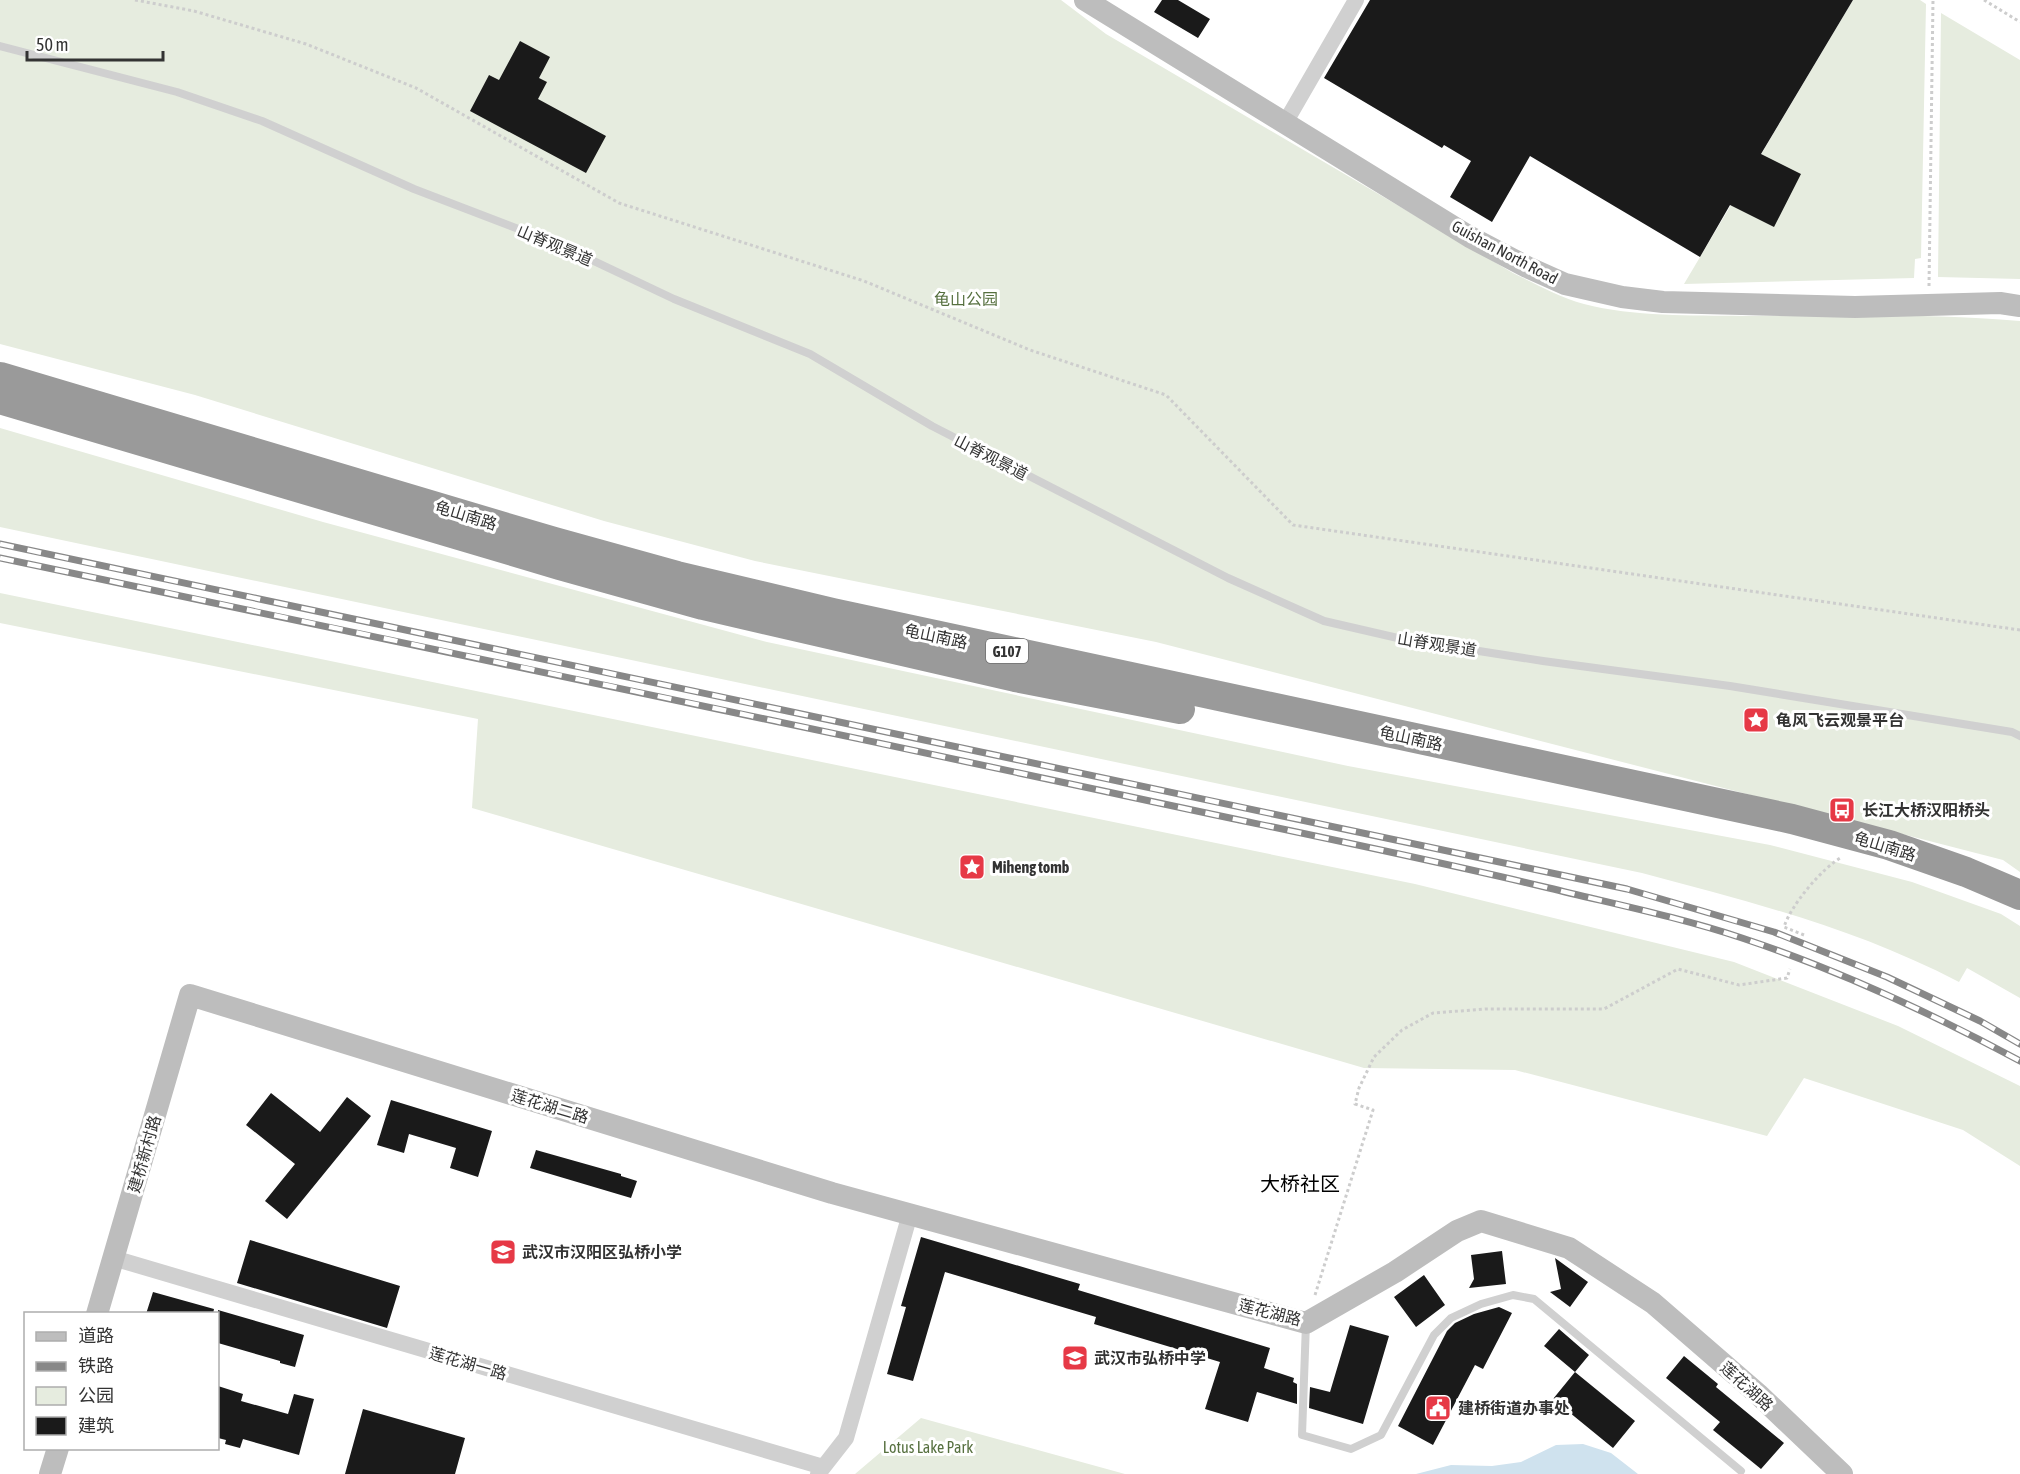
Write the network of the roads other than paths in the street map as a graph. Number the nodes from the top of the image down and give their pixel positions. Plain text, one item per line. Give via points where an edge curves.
1 (1085, 0) edge
2 (1356, 0) edge
3 (0, 46) edge
4 (1285, 123) junction
5 (2020, 306) edge
6 (0, 377) edge
7 (0, 399) edge
8 (2020, 736) edge
9 (2020, 895) edge
10 (2020, 910) edge
11 (190, 995) joint
12 (910, 1214) junction
13 (113, 1258) junction
14 (98, 1312) edge
15 (1306, 1323) junction
16 (58, 1450) edge
17 (821, 1471) edge
18 (1741, 1472) dead end
19 (50, 1474) edge
20 (1842, 1474) edge

1 - 4 street, Guishan North Road
2 - 4 street
3 - 8 lane, 山脊观景道 via 177,92 262,121 414,189 560,245 674,299 810,354 932,426 1228,578 1324,621 1402,639 1741,688
4 - 5 street, Guishan North Road via 1470,237 1565,284 1602,294 1663,302
6 - 9 highway, 龟山南路 / G107 via 677,576 832,614 1792,819 1889,845
7 - 10 highway, 龟山南路 / G107 via 703,605 1015,677 1774,827 1938,875
11 - 12 street, 莲花湖二路
11 - 13 street, 建桥新村路
12 - 15 street, 莲花湖路
12 - 17 street via 846,1438
13 - 14 street, 建桥新村路
13 - 17 street, 莲花湖一路
15 - 18 lane via 1302,1435 1351,1449 1381,1435 1434,1335 1451,1318 1513,1295 1534,1299
15 - 20 street, 莲花湖路 via 1457,1231 1481,1221 1569,1248 1653,1303
16 - 19 street

